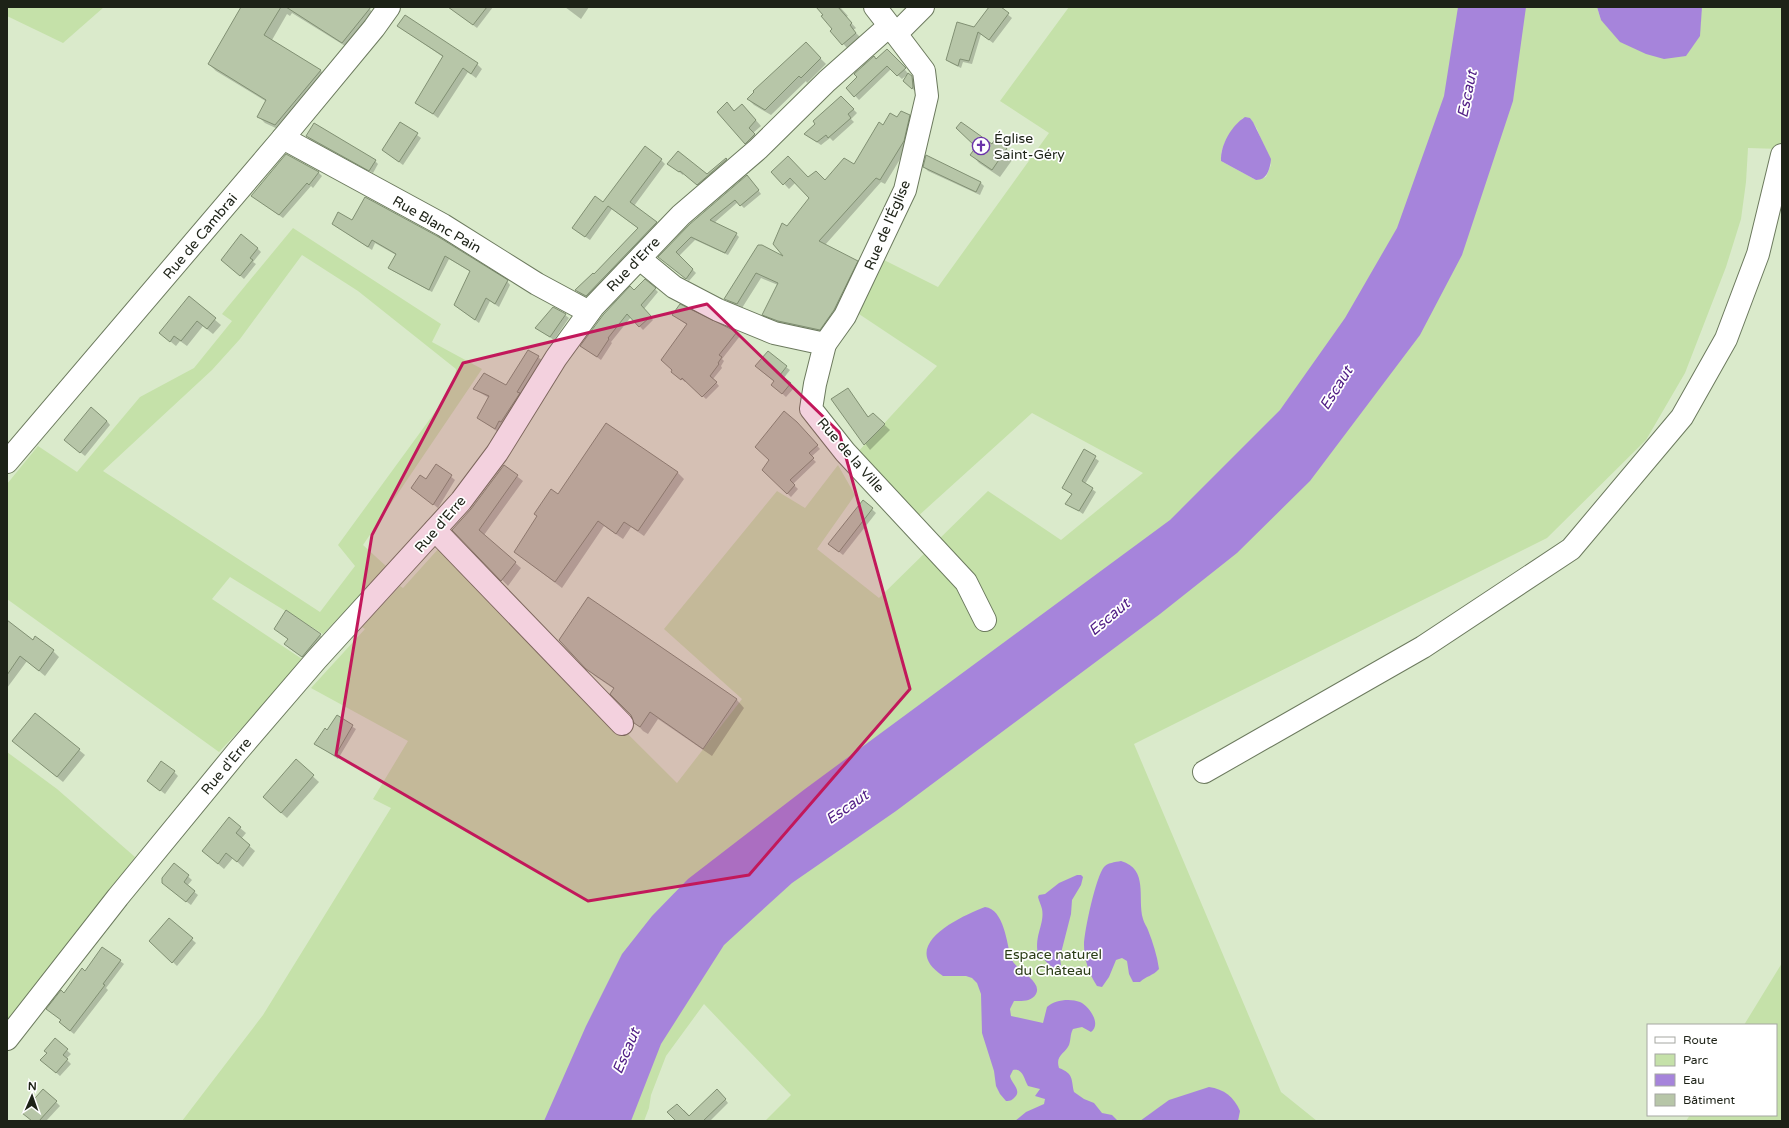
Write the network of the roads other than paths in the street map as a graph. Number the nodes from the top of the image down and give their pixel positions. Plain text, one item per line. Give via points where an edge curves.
1 (389, 7) edge
2 (875, 7) edge
3 (923, 7) edge
4 (892, 30) junction
5 (283, 138) junction
6 (1782, 155) edge
7 (640, 259) junction
8 (590, 312) junction
9 (825, 344) junction
10 (7, 462) edge
11 (435, 530) junction
12 (985, 620) dead end
13 (622, 724) dead end
14 (1204, 772) dead end
15 (7, 1039) edge

1 - 5 street, Rue de Cambrai
2 - 4 street, Rue de l'Église
3 - 4 street, Rue d'Erre
4 - 7 street, Rue d'Erre via 827,81 758,148 681,215
4 - 9 street, Rue de l'Église via 924,71 927,96 905,190 845,316
5 - 8 street, Rue Blanc Pain via 443,225 537,284
5 - 10 street, Rue de Cambrai
6 - 14 street via 1758,254 1726,339 1682,417 1571,549 1423,647
7 - 8 street, Rue d'Erre via 602,296
7 - 9 street via 674,287 718,310 774,333
8 - 11 street, Rue d'Erre via 556,358 497,453 461,501
9 - 12 street, Rue de la Ville via 811,409 845,452 966,582
11 - 13 street
11 - 15 street, Rue d'Erre via 237,752 118,897

